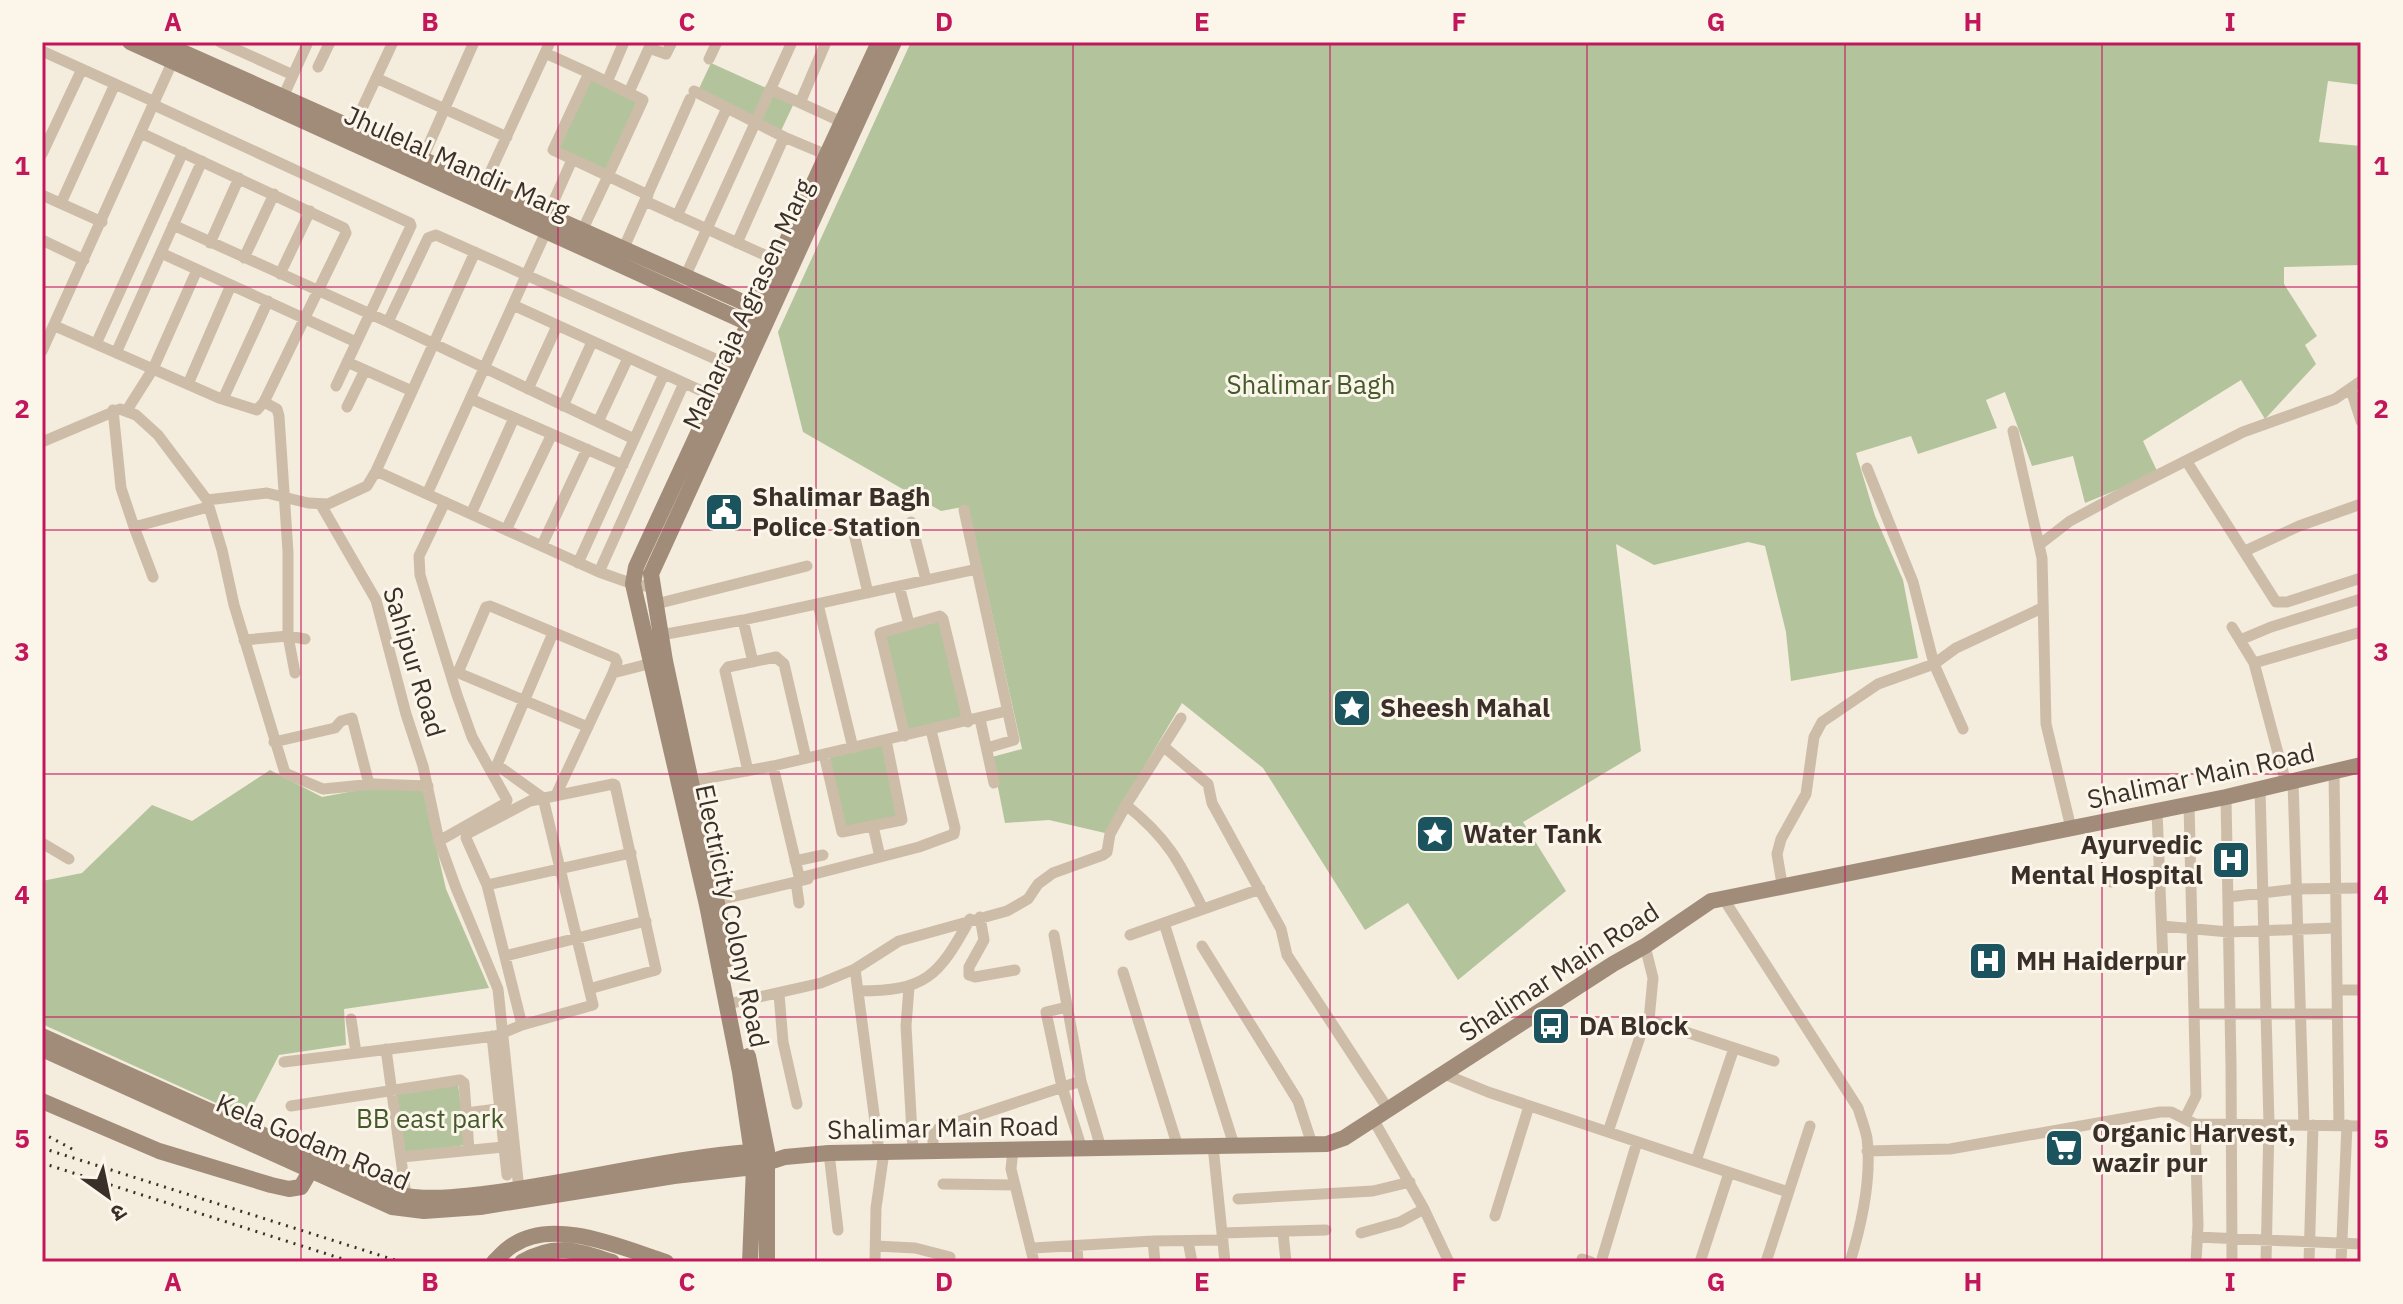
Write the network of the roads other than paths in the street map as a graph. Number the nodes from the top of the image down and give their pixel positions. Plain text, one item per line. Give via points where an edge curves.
1 (130, 42) edge
2 (160, 42) edge
3 (220, 42) edge
4 (308, 42) edge
5 (330, 42) edge
6 (393, 42) edge
7 (474, 42) edge
8 (624, 42) edge
9 (672, 42) edge
10 (717, 42) edge
11 (792, 42) edge
12 (826, 42) edge
13 (879, 42) edge
14 (894, 42) edge
15 (548, 48) edge
16 (42, 51) edge
17 (176, 56) junction
18 (709, 59) dead end
19 (318, 67) dead end
20 (82, 69) junction
21 (589, 73) junction
22 (293, 75) junction
23 (376, 78) junction
24 (607, 82) junction
25 (115, 84) junction
26 (770, 89) junction
27 (629, 92) junction
28 (283, 97) junction
29 (800, 103) junction
30 (154, 104) junction
31 (727, 108) junction
32 (445, 109) junction
33 (755, 122) junction
34 (842, 122) junction
35 (141, 133) junction
36 (350, 134) junction
37 (507, 137) junction
38 (784, 137) junction
39 (835, 149) junction
40 (183, 152) junction
41 (42, 154) edge
42 (422, 160) junction
43 (572, 160) junction
44 (202, 161) junction
45 (608, 176) junction
46 (239, 178) junction
47 (481, 193) junction
48 (274, 194) junction
49 (42, 195) edge
50 (646, 198) junction
51 (61, 203) junction
52 (310, 211) junction
53 (677, 216) junction
54 (548, 221) junction
55 (102, 222) junction
56 (173, 225) junction
57 (706, 229) junction
58 (582, 231) junction
59 (42, 240) edge
60 (210, 243) junction
61 (737, 243) junction
62 (475, 252) junction
63 (161, 253) junction
64 (620, 256) junction
65 (244, 258) junction
66 (84, 260) junction
67 (778, 261) junction
68 (197, 270) junction
69 (280, 274) junction
70 (526, 275) junction
71 (685, 277) junction
72 (231, 285) junction
73 (317, 291) junction
74 (268, 301) junction
75 (513, 305) junction
76 (369, 314) junction
77 (305, 318) junction
78 (759, 319) junction
79 (388, 322) junction
80 (55, 326) junction
81 (557, 326) junction
82 (356, 342) junction
83 (592, 342) junction
84 (96, 344) junction
85 (434, 345) junction
86 (42, 351) edge
87 (116, 353) junction
88 (628, 358) junction
89 (347, 362) junction
90 (729, 365) junction
91 (153, 369) junction
92 (485, 369) junction
93 (365, 370) junction
94 (664, 374) junction
95 (2361, 381) edge
96 (684, 383) junction
97 (188, 384) junction
98 (336, 386) dead end
99 (528, 389) junction
100 (2351, 390) junction
101 (412, 391) junction
102 (715, 397) junction
103 (223, 399) junction
104 (471, 399) junction
105 (264, 402) junction
106 (563, 406) junction
107 (347, 407) dead end
108 (113, 410) junction
109 (127, 410) junction
110 (514, 418) junction
111 (2361, 421) edge
112 (598, 422) junction
113 (2013, 431) dead end
114 (552, 434) junction
115 (634, 439) junction
116 (42, 442) edge
117 (587, 449) junction
118 (2187, 462) junction
119 (623, 465) junction
120 (1867, 468) dead end
121 (376, 471) junction
122 (689, 472) junction
123 (427, 494) junction
124 (283, 497) junction
125 (445, 502) junction
126 (208, 504) junction
127 (2361, 504) edge
128 (321, 505) junction
129 (964, 510) dead end
130 (471, 514) junction
131 (911, 522) dead end
132 (134, 527) junction
133 (506, 530) junction
134 (854, 534) dead end
135 (542, 545) junction
136 (2039, 545) junction
137 (2245, 551) junction
138 (578, 563) junction
139 (807, 566) dead end
140 (977, 569) junction
141 (599, 572) junction
142 (153, 577) dead end
143 (2361, 578) edge
144 (926, 580) junction
145 (633, 584) junction
146 (899, 586) junction
147 (868, 593) junction
148 (654, 595) junction
149 (2361, 599) edge
150 (818, 604) junction
151 (2042, 608) junction
152 (743, 620) junction
153 (909, 624) junction
154 (2232, 627) dead end
155 (2361, 632) edge
156 (553, 633) junction
157 (661, 635) junction
158 (288, 636) junction
159 (305, 639) dead end
160 (244, 640) junction
161 (2240, 640) junction
162 (658, 662) junction
163 (753, 662) junction
164 (2254, 663) junction
165 (1934, 664) junction
166 (295, 673) dead end
167 (613, 673) junction
168 (524, 700) junction
169 (1007, 711) junction
170 (1181, 718) dead end
171 (974, 720) junction
172 (588, 727) junction
173 (1963, 729) dead end
174 (931, 730) junction
175 (905, 736) junction
176 (886, 740) junction
177 (274, 742) junction
178 (1163, 746) junction
179 (853, 748) junction
180 (987, 748) junction
181 (824, 754) junction
182 (806, 758) junction
183 (2361, 765) edge
184 (773, 766) junction
185 (748, 771) junction
186 (2334, 772) junction
187 (692, 781) junction
188 (2289, 782) junction
189 (994, 783) dead end
190 (369, 784) junction
191 (428, 786) junction
192 (2260, 789) junction
193 (549, 796) junction
194 (2226, 797) junction
195 (2189, 804) junction
196 (1126, 805) junction
197 (2157, 811) junction
198 (873, 826) junction
199 (2071, 828) junction
200 (439, 841) junction
201 (42, 843) edge
202 (948, 846) dead end
203 (631, 853) junction
204 (823, 855) dead end
205 (880, 857) junction
206 (69, 859) dead end
207 (795, 861) junction
208 (560, 869) junction
209 (2160, 870) junction
210 (796, 882) junction
211 (2111, 882) dead end
212 (1782, 884) junction
213 (487, 885) junction
214 (2336, 888) junction
215 (2361, 888) edge
216 (1260, 889) junction
217 (2296, 889) junction
218 (2263, 893) junction
219 (2228, 897) junction
220 (1723, 898) junction
221 (719, 900) junction
222 (799, 903) dead end
223 (1203, 909) junction
224 (975, 918) junction
225 (646, 921) junction
226 (1164, 923) junction
227 (2162, 926) junction
228 (2193, 928) junction
229 (2336, 928) junction
230 (2298, 929) junction
231 (2264, 931) junction
232 (2229, 932) junction
233 (1054, 935) dead end
234 (1130, 935) dead end
235 (577, 939) junction
236 (1202, 946) dead end
237 (1645, 946) junction
238 (505, 956) junction
239 (2163, 963) dead end
240 (855, 969) junction
241 (1015, 970) dead end
242 (1123, 972) dead end
243 (909, 987) junction
244 (589, 989) junction
245 (2337, 990) junction
246 (2361, 990) edge
247 (858, 991) junction
248 (779, 994) junction
249 (733, 1003) junction
250 (1067, 1007) junction
251 (2196, 1014) junction
252 (2230, 1014) junction
253 (2266, 1014) junction
254 (2300, 1014) junction
255 (2337, 1014) junction
256 (351, 1019) dead end
257 (1649, 1020) junction
258 (522, 1025) junction
259 (498, 1035) junction
260 (42, 1036) edge
261 (1734, 1048) junction
262 (42, 1049) edge
263 (386, 1049) junction
264 (356, 1053) junction
265 (1774, 1061) dead end
266 (284, 1062) dead end
267 (1444, 1074) junction
268 (1081, 1081) junction
269 (1062, 1087) junction
270 (392, 1091) junction
271 (42, 1101) edge
272 (797, 1104) dead end
273 (291, 1106) dead end
274 (1529, 1106) junction
275 (505, 1108) junction
276 (1388, 1109) junction
277 (466, 1113) junction
278 (1373, 1119) junction
279 (2190, 1121) junction
280 (2232, 1124) junction
281 (2269, 1124) junction
282 (2308, 1125) junction
283 (2343, 1125) junction
284 (1810, 1126) dead end
285 (2361, 1126) edge
286 (1608, 1132) junction
287 (1637, 1142) junction
288 (1312, 1144) junction
289 (1234, 1145) junction
290 (1213, 1146) junction
291 (503, 1147) junction
292 (1178, 1147) junction
293 (1101, 1148) junction
294 (1082, 1149) junction
295 (469, 1150) junction
296 (1013, 1150) junction
297 (913, 1151) junction
298 (1867, 1151) junction
299 (881, 1152) junction
300 (933, 1152) junction
301 (829, 1153) junction
302 (402, 1157) junction
303 (761, 1158) junction
304 (1696, 1161) junction
305 (314, 1165) junction
306 (1729, 1173) junction
307 (507, 1175) dead end
308 (1410, 1182) junction
309 (943, 1184) dead end
310 (1015, 1185) junction
311 (519, 1190) junction
312 (1788, 1192) junction
313 (397, 1199) junction
314 (1238, 1199) dead end
315 (1424, 1209) junction
316 (1495, 1216) dead end
317 (838, 1230) dead end
318 (1326, 1230) dead end
319 (1283, 1232) junction
320 (1361, 1233) dead end
321 (1222, 1237) junction
322 (2197, 1237) junction
323 (2232, 1238) junction
324 (2267, 1239) junction
325 (1153, 1241) junction
326 (1188, 1241) junction
327 (2311, 1241) junction
328 (2342, 1243) junction
329 (2361, 1244) edge
330 (876, 1246) junction
331 (1077, 1246) junction
332 (1033, 1248) junction
333 (950, 1257) dead end
334 (494, 1262) edge
335 (522, 1262) edge
336 (612, 1262) edge
337 (666, 1262) edge
338 (750, 1262) edge
339 (767, 1262) edge
340 (875, 1262) edge
341 (1034, 1262) edge
342 (1078, 1262) edge
343 (1155, 1262) edge
344 (1192, 1262) edge
345 (1225, 1262) edge
346 (1286, 1262) edge
347 (1449, 1262) edge
348 (1601, 1262) edge
349 (1700, 1262) edge
350 (1766, 1262) edge
351 (1850, 1262) edge
352 (2196, 1262) edge
353 (2232, 1262) edge
354 (2266, 1262) edge
355 (2309, 1262) edge
356 (2341, 1262) edge

1 - 17 street, Jhulelal Mandir Marg
2 - 17 street, Jhulelal Mandir Marg
3 - 22 street
4 - 22 street
5 - 19 street
6 - 23 street
7 - 32 street
8 - 24 street
9 - 27 street via 666,54 649,48
10 - 18 street
11 - 26 street
12 - 29 street
13 - 34 street, Maharaja Agrasen Marg
14 - 39 street, Maharaja Agrasen Marg
15 - 21 street
15 - 37 street
16 - 20 street
17 - 28 street, Jhulelal Mandir Marg
17 - 30 street
17 - 36 street, Jhulelal Mandir Marg
20 - 25 street
20 - 41 street
21 - 24 street
21 - 43 street via 553,149
22 - 28 street
23 - 32 street
23 - 36 street
24 - 27 street
25 - 30 street
25 - 51 street
26 - 29 street
26 - 33 street
27 - 45 street via 643,101
28 - 36 street, Jhulelal Mandir Marg
29 - 34 street
30 - 35 street
30 - 76 street via 409,221
31 - 33 street
31 - 50 street via 692,95
31 - 53 street
32 - 37 street
32 - 42 street
33 - 38 street
33 - 57 street
34 - 39 street, Maharaja Agrasen Marg
35 - 40 street
35 - 55 street
36 - 42 street, Jhulelal Mandir Marg
36 - 47 street, Jhulelal Mandir Marg
37 - 47 street
38 - 39 street
38 - 61 street
39 - 67 street, Maharaja Agrasen Marg
39 - 78 street, Maharaja Agrasen Marg
40 - 44 street
40 - 84 street
42 - 47 street, Jhulelal Mandir Marg
43 - 45 street
43 - 54 street
44 - 46 street
44 - 56 street
45 - 50 street
45 - 58 street
46 - 48 street
46 - 60 street
47 - 54 street, Jhulelal Mandir Marg
48 - 52 street
48 - 65 street
49 - 51 street
50 - 53 street
50 - 64 street
51 - 55 street
52 - 69 street
52 - 73 street via 346,232
53 - 57 street
54 - 58 street, Jhulelal Mandir Marg
54 - 64 street, Jhulelal Mandir Marg
54 - 70 street
55 - 66 street
56 - 60 street
56 - 63 street
57 - 61 street
57 - 71 street
58 - 64 street, Jhulelal Mandir Marg
59 - 66 street
60 - 65 street
61 - 67 street
62 - 70 street
62 - 79 street via 430,236
62 - 85 street
63 - 68 street
63 - 87 street
64 - 71 street, Jhulelal Mandir Marg
64 - 78 street, Jhulelal Mandir Marg
65 - 69 street
66 - 80 street
67 - 78 street, Maharaja Agrasen Marg
68 - 72 street
68 - 91 street
69 - 73 street
70 - 75 street
70 - 90 street
71 - 78 street, Jhulelal Mandir Marg
72 - 74 street
72 - 97 street
73 - 76 street
73 - 77 street
74 - 77 street
74 - 103 street
75 - 81 street
75 - 92 street
76 - 79 street
76 - 82 street
77 - 82 street
77 - 105 street
78 - 90 street, Maharaja Agrasen Marg
78 - 122 street, Maharaja Agrasen Marg
79 - 85 street
80 - 84 street
80 - 86 street
81 - 83 street
81 - 99 street
82 - 89 street
83 - 88 street
83 - 106 street
84 - 87 street
85 - 92 street
85 - 101 street
87 - 91 street
88 - 94 street
88 - 112 street
89 - 93 street
89 - 98 street
90 - 102 street, Maharaja Agrasen Marg
91 - 97 street
91 - 109 street
92 - 99 street
92 - 104 street
93 - 101 street
93 - 107 street
94 - 96 street
94 - 115 street
95 - 100 street
96 - 102 street
96 - 141 street
97 - 103 street
99 - 106 street
100 - 111 street
100 - 118 street via 2243,432
101 - 121 street
102 - 122 street, Maharaja Agrasen Marg
103 - 105 street via 254,410
104 - 110 street
104 - 123 street
105 - 124 street via 279,416
106 - 112 street
108 - 109 street
108 - 116 street
108 - 132 street via 121,488
109 - 126 street via 158,435
110 - 114 street
110 - 130 street
112 - 115 street
113 - 136 street
114 - 117 street
114 - 133 street
115 - 119 street
117 - 119 street
117 - 135 street
118 - 136 street via 2089,511
118 - 137 street
119 - 138 street
120 - 165 street via 1913,582
121 - 123 street
121 - 128 street via 367,486
122 - 145 street, Maharaja Agrasen Marg via 636,567
122 - 148 street, Maharaja Agrasen Marg via 651,574
123 - 125 street
124 - 126 street via 267,493
124 - 128 street
124 - 158 street
125 - 130 street
125 - 200 street via 419,556 420,575 472,737 507,800
126 - 132 street
126 - 160 street
127 - 137 street
128 - 191 street, Sahipur Road via 376,600
129 - 140 street
130 - 133 street
131 - 144 street
132 - 142 street
133 - 135 street
134 - 147 street
135 - 138 street
136 - 151 street
137 - 143 street via 2276,602
138 - 141 street
139 - 148 street
140 - 144 street
140 - 169 street
141 - 145 street
144 - 146 street
145 - 148 street
145 - 162 street, Electricity Colony Road
146 - 147 street
146 - 153 street
147 - 150 street
148 - 157 street, Electricity Colony Road
149 - 161 street
150 - 152 street
150 - 179 street
151 - 165 street via 1956,648
151 - 199 street via 2046,724
152 - 157 street
152 - 163 street
153 - 171 street via 943,617
153 - 175 street via 880,633
154 - 161 street
155 - 164 street
156 - 167 street via 615,658
156 - 168 street
156 - 168 street via 487,606 459,670
157 - 162 street, Electricity Colony Road
158 - 159 street
158 - 160 street
158 - 166 street
160 - 177 street
161 - 164 street
162 - 167 street
162 - 187 street, Electricity Colony Road
162 - 249 street, Electricity Colony Road
163 - 182 street via 782,660
163 - 185 street via 725,671
164 - 188 street
165 - 173 street
165 - 212 street via 1878,684 1816,729 1806,794 1777,854
167 - 172 street
168 - 172 street
168 - 193 street via 497,765
169 - 171 street
169 - 180 street via 1014,741
170 - 178 street
171 - 174 street
171 - 180 street
172 - 193 street
174 - 175 street
174 - 205 street via 954,834
175 - 176 street
176 - 179 street
176 - 198 street via 903,819
177 - 190 street via 288,775 323,789
177 - 190 street via 335,728 352,718
178 - 196 street
178 - 216 street via 1205,779 1212,803
179 - 181 street
180 - 189 street
181 - 182 street
181 - 198 street via 841,831
182 - 184 street
183 - 186 street, Shalimar Main Road
184 - 185 street
184 - 207 street
185 - 187 street
186 - 188 street, Shalimar Main Road
186 - 214 street
187 - 221 street, Electricity Colony Road
188 - 192 street, Shalimar Main Road
188 - 217 street
190 - 191 street
191 - 200 street, Sahipur Road
192 - 194 street, Shalimar Main Road
192 - 218 street
193 - 203 street via 614,784
193 - 208 street
193 - 213 street via 525,803 466,836
194 - 195 street, Shalimar Main Road
194 - 219 street
195 - 197 street, Shalimar Main Road
195 - 228 street
196 - 223 street via 1164,839
196 - 224 street via 1103,855 1053,873 1018,906
197 - 199 street, Shalimar Main Road
197 - 209 street
198 - 205 street
199 - 212 street, Shalimar Main Road
200 - 259 street, Sahipur Road via 498,989
201 - 206 street
202 - 210 street
203 - 208 street
203 - 225 street
204 - 207 street
205 - 207 street via 801,877
208 - 213 street
208 - 235 street
209 - 211 street
209 - 227 street
210 - 221 street
210 - 222 street
212 - 220 street, Shalimar Main Road
213 - 238 street
214 - 215 street
214 - 217 street
214 - 229 street
216 - 223 street
216 - 276 street via 1281,929 1287,955
217 - 218 street
217 - 230 street
218 - 219 street
218 - 231 street
219 - 232 street
220 - 237 street, Shalimar Main Road
220 - 298 street via 1858,1108
221 - 249 street, Electricity Colony Road
223 - 226 street
224 - 240 street via 899,941
224 - 241 street via 984,940 969,975
224 - 243 street via 939,969
225 - 235 street
225 - 244 street via 655,971
226 - 234 street
226 - 289 street
227 - 228 street
227 - 239 street
228 - 232 street
228 - 251 street
229 - 230 street
229 - 245 street
230 - 231 street
230 - 254 street
231 - 232 street
231 - 253 street
232 - 252 street
233 - 250 street
235 - 238 street
235 - 244 street
236 - 288 street via 1292,1091
237 - 257 street via 1653,978
237 - 267 street, Shalimar Main Road
238 - 258 street
240 - 247 street
240 - 248 street
242 - 292 street
243 - 247 street
243 - 297 street
244 - 258 street via 593,1005
245 - 246 street
245 - 255 street
247 - 299 street
248 - 249 street
248 - 272 street
249 - 303 street, Electricity Colony Road
250 - 268 street
250 - 269 street via 1046,1012
251 - 252 street
251 - 279 street via 2196,1096
252 - 253 street
252 - 280 street
253 - 254 street
253 - 281 street
254 - 255 street
254 - 282 street
255 - 283 street
256 - 264 street
257 - 261 street
257 - 286 street
258 - 259 street
259 - 263 street
259 - 275 street, Sahipur Road
260 - 305 street, Kela Godam Road
261 - 265 street
261 - 304 street
262 - 305 street, Kela Godam Road
263 - 264 street
263 - 270 street
264 - 266 street
267 - 274 street
267 - 276 street, Shalimar Main Road
268 - 269 street
268 - 293 street
269 - 294 street
269 - 300 street via 939,1128 933,1135
270 - 273 street
270 - 277 street via 460,1080
270 - 302 street
271 - 305 street via 159,1151 271,1185 301,1187
274 - 286 street
274 - 316 street
275 - 277 street
275 - 291 street
275 - 311 street
276 - 278 street, Shalimar Main Road
277 - 295 street
278 - 288 street, Shalimar Main Road via 1344,1138
278 - 308 street
279 - 280 street
279 - 298 street via 2160,1112 1950,1149
279 - 322 street
280 - 281 street
280 - 323 street
281 - 282 street
281 - 324 street
282 - 283 street
282 - 327 street
283 - 285 street
283 - 328 street
284 - 312 street
286 - 287 street
287 - 304 street
287 - 348 street
288 - 289 street, Shalimar Main Road
289 - 290 street, Shalimar Main Road
290 - 292 street, Shalimar Main Road
290 - 321 street
291 - 295 street
291 - 307 street
292 - 293 street, Shalimar Main Road
293 - 294 street, Shalimar Main Road
294 - 296 street, Shalimar Main Road
295 - 302 street
296 - 300 street, Shalimar Main Road
296 - 310 street
297 - 299 street, Shalimar Main Road
297 - 300 street, Shalimar Main Road
298 - 351 street via 1867,1183
299 - 301 street, Shalimar Main Road
299 - 330 street
301 - 303 street, Shalimar Main Road
301 - 317 street
302 - 313 street
303 - 311 street, Kela Godam Road via 690,1159
303 - 313 street, Kela Godam Road via 480,1207 424,1211
303 - 338 street, Electricity Colony Road
303 - 339 street, Electricity Colony Road
304 - 306 street
305 - 313 street, Kela Godam Road
306 - 312 street
306 - 349 street
308 - 314 street via 1373,1191
308 - 315 street
309 - 310 street
310 - 332 street
311 - 313 street, Kela Godam Road
312 - 350 street
315 - 320 street
315 - 347 street
318 - 319 street
319 - 321 street
319 - 346 street
321 - 326 street
321 - 345 street
322 - 323 street
322 - 352 street
323 - 324 street
323 - 353 street
324 - 327 street
324 - 354 street
325 - 326 street
325 - 331 street
325 - 343 street
326 - 344 street
327 - 328 street
327 - 355 street
328 - 329 street
328 - 356 street
330 - 333 street
330 - 340 street
331 - 332 street
331 - 342 street
332 - 341 street
334 - 337 street via 513,1245 554,1231
335 - 336 street via 559,1249

